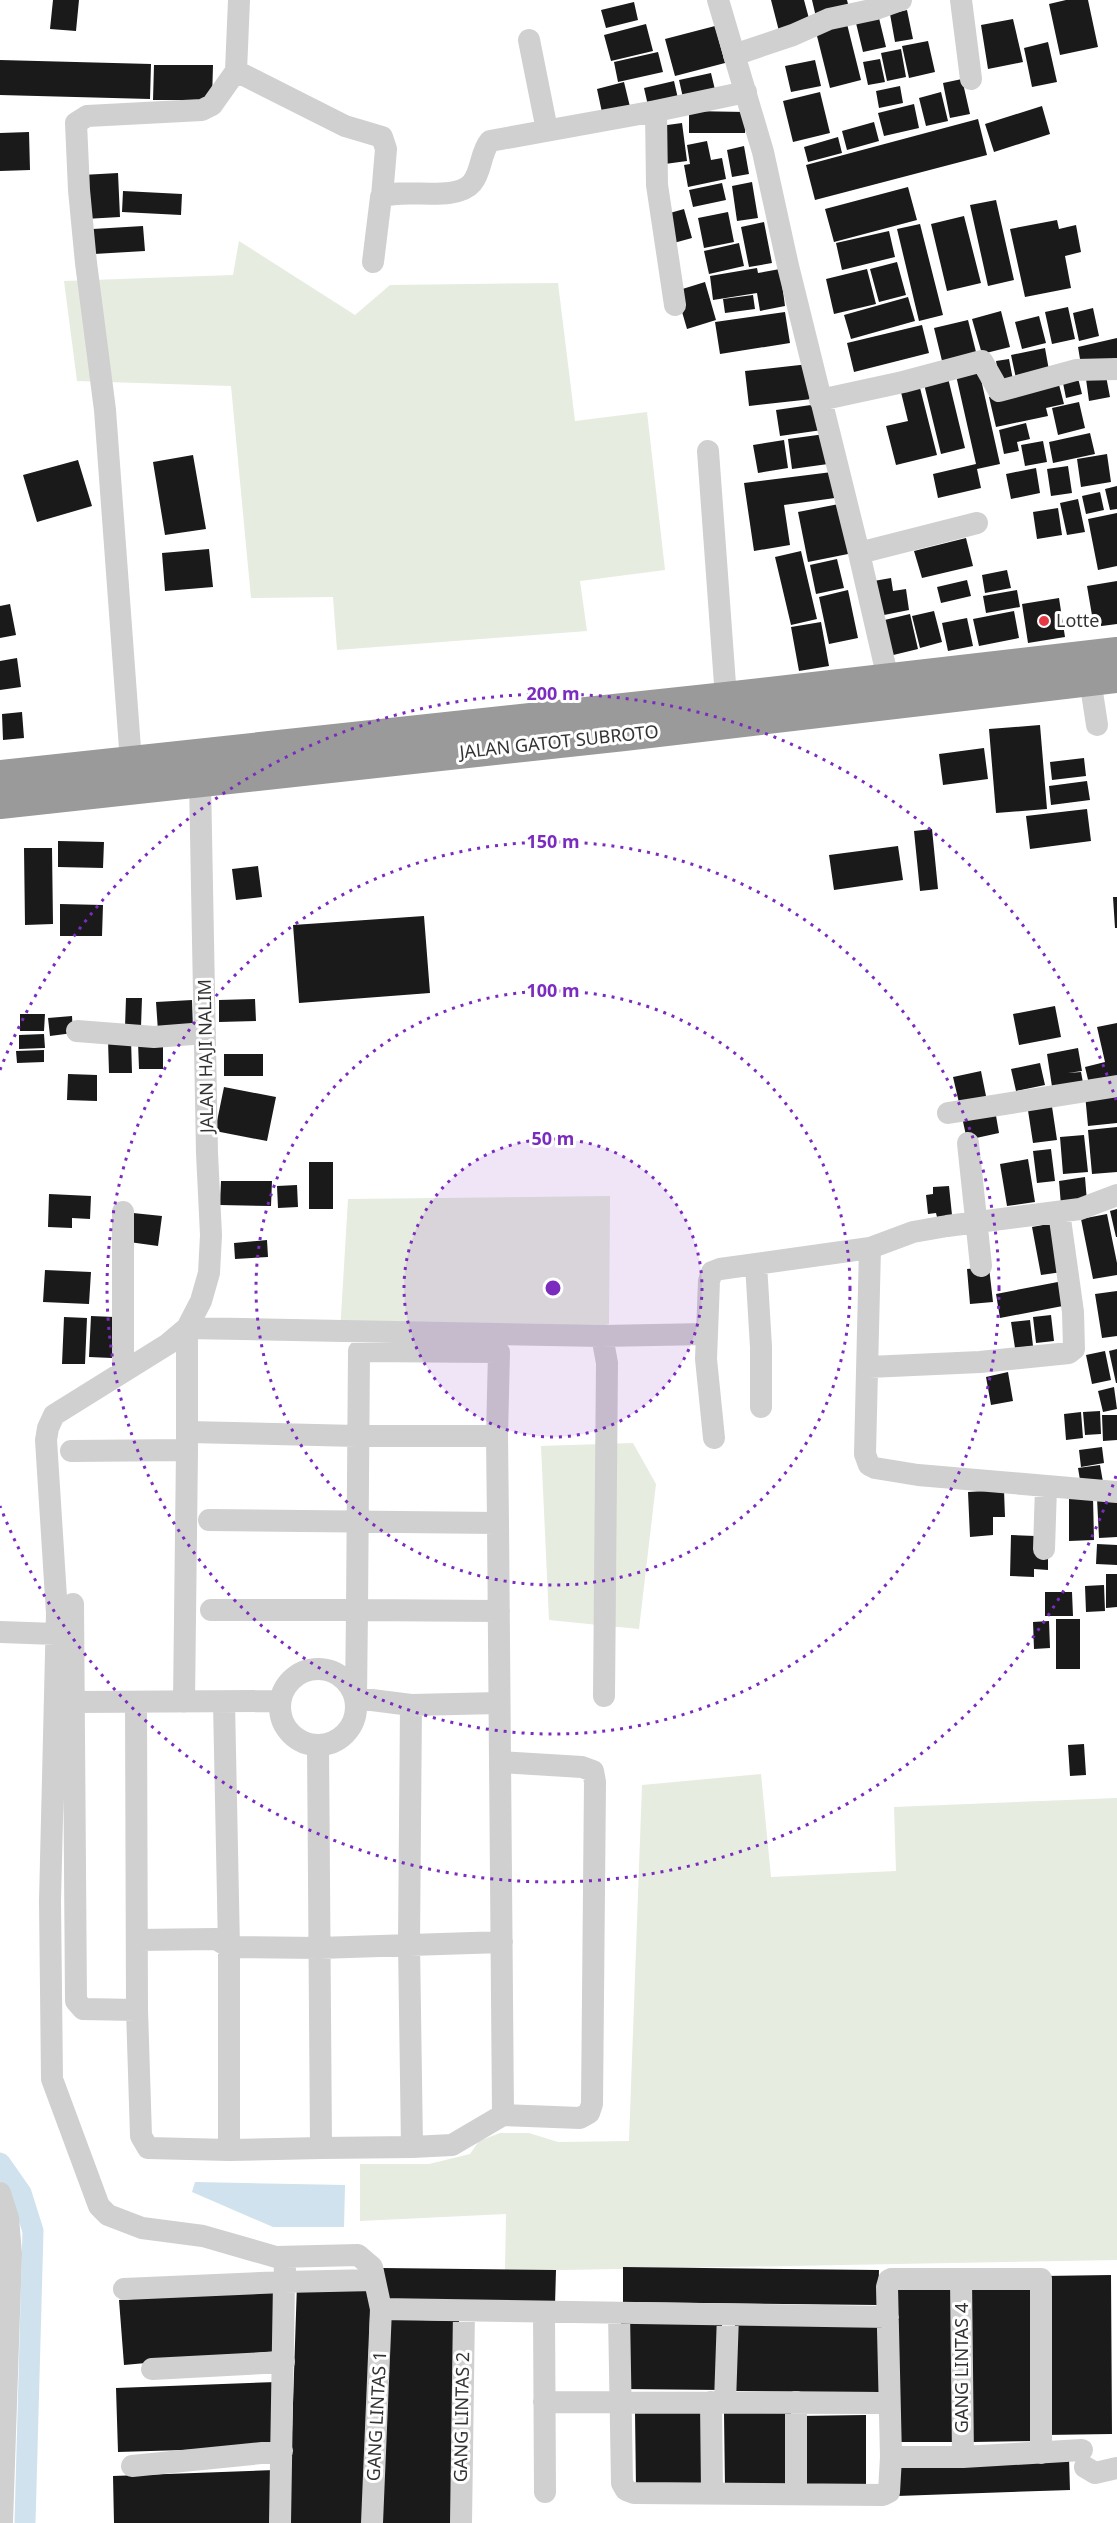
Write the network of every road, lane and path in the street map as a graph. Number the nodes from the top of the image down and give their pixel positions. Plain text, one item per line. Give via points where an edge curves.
1 (239, 0) edge
2 (718, 0) edge
3 (901, 0) edge
4 (961, 0) edge
5 (529, 40) dead end
6 (734, 55) junction
7 (236, 71) junction
8 (971, 79) dead end
9 (746, 92) junction
10 (656, 111) junction
11 (547, 130) junction
12 (382, 196) junction
13 (373, 262) dead end
14 (675, 305) dead end
15 (1117, 369) edge
16 (820, 399) junction
17 (708, 451) dead end
18 (977, 523) dead end
19 (859, 553) junction
20 (1117, 653) edge
21 (1103, 678) edge
22 (888, 679) junction
23 (726, 698) junction
24 (1097, 725) dead end
25 (131, 762) junction
26 (0, 776) edge
27 (200, 780) junction
28 (0, 803) edge
29 (77, 1031) dead end
30 (205, 1033) junction
31 (1117, 1086) edge
32 (948, 1113) dead end
33 (968, 1143) dead end
34 (1117, 1195) edge
35 (123, 1212) dead end
36 (1059, 1212) junction
37 (975, 1222) junction
38 (870, 1248) junction
39 (756, 1264) junction
40 (981, 1266) dead end
41 (187, 1328) junction
42 (706, 1334) junction
43 (602, 1336) junction
44 (869, 1367) junction
45 (123, 1370) junction
46 (761, 1407) dead end
47 (357, 1436) junction
48 (497, 1436) junction
49 (714, 1438) dead end
50 (188, 1441) junction
51 (71, 1451) dead end
52 (1046, 1487) junction
53 (1117, 1492) edge
54 (209, 1520) dead end
55 (357, 1521) junction
56 (498, 1523) junction
57 (1044, 1549) dead end
58 (73, 1604) dead end
59 (211, 1610) dead end
60 (357, 1610) junction
61 (499, 1611) junction
62 (0, 1632) edge
63 (56, 1634) junction
64 (604, 1696) dead end
65 (356, 1698) junction
66 (280, 1701) junction
67 (74, 1702) junction
68 (136, 1702) junction
69 (184, 1702) junction
70 (224, 1702) junction
71 (499, 1703) junction
72 (411, 1705) junction
73 (318, 1746) junction
74 (500, 1762) junction
75 (138, 1940) junction
76 (502, 1942) junction
77 (409, 1943) junction
78 (229, 1947) junction
79 (319, 1948) junction
80 (137, 2010) junction
81 (503, 2115) junction
82 (412, 2147) junction
83 (321, 2148) junction
84 (229, 2150) junction
85 (0, 2193) edge
86 (285, 2258) junction
87 (962, 2279) junction
88 (374, 2280) junction
89 (284, 2282) junction
90 (123, 2289) dead end
91 (381, 2309) junction
92 (464, 2311) junction
93 (544, 2312) junction
94 (619, 2313) junction
95 (728, 2315) junction
96 (888, 2317) junction
97 (284, 2362) junction
98 (152, 2369) dead end
99 (544, 2402) junction
100 (621, 2402) junction
101 (718, 2402) junction
102 (796, 2402) junction
103 (889, 2403) junction
104 (282, 2451) junction
105 (1041, 2453) junction
106 (891, 2457) junction
107 (963, 2457) junction
108 (132, 2466) dead end
109 (1117, 2468) edge
110 (545, 2492) dead end
111 (712, 2492) junction
112 (796, 2494) junction
113 (2, 2523) edge
114 (280, 2523) edge
115 (372, 2523) edge
116 (461, 2523) edge

1 - 7 street
2 - 6 street
3 - 6 street via 829,19
4 - 8 street
5 - 11 street
6 - 9 street
7 - 12 street via 345,126 382,137 386,149
7 - 25 street via 212,105 202,110 87,116 76,123 86,263 105,410
9 - 10 street
9 - 16 street
10 - 11 street
10 - 14 street via 657,185
11 - 12 street via 490,141 468,188
12 - 13 street
15 - 16 street via 1076,370 999,391 982,362
16 - 19 street
17 - 23 street
18 - 19 street
19 - 22 street
20 - 22 highway, JALAN GATOT SUBROTO
21 - 24 street
21 - 27 highway, JALAN GATOT SUBROTO
22 - 23 highway, JALAN GATOT SUBROTO
23 - 25 highway, JALAN GATOT SUBROTO
25 - 26 highway, JALAN GATOT SUBROTO
27 - 28 highway, JALAN GATOT SUBROTO
27 - 30 street, JALAN HAJI NALIM
29 - 30 street via 154,1037
30 - 41 street, JALAN HAJI NALIM via 212,1235 209,1273
31 - 32 street
33 - 37 street
34 - 36 street via 1080,1209
35 - 45 street
36 - 37 street
36 - 44 street via 1073,1312 1074,1349 1069,1353 980,1362
37 - 38 street via 913,1232
37 - 40 street
38 - 39 street
38 - 44 street
39 - 42 street via 712,1272
39 - 46 street
41 - 43 street
41 - 45 street, GANG LINTAS 1
41 - 50 street
42 - 43 street
42 - 49 street
43 - 64 street via 607,1363
44 - 52 street via 865,1454 869,1465 918,1475
45 - 63 street, GANG LINTAS 1 via 60,1410 48,1428
47 - 48 street
47 - 48 street via 359,1351 499,1352
47 - 50 street
47 - 55 street
48 - 56 street
50 - 51 street
50 - 69 street
52 - 53 street
52 - 57 street
54 - 55 street
55 - 56 street
55 - 60 street
56 - 61 street
58 - 67 street
59 - 60 street
60 - 61 street
60 - 65 street
61 - 71 street
62 - 63 street
63 - 86 street, GANG LINTAS 1 via 50,1901 54,2086 99,2206 108,2215 142,2228 203,2236
65 - 66 street via 346,1680 336,1673 312,1669 291,1680
65 - 72 street
65 - 73 street via 351,1727 330,1744
66 - 70 street
66 - 73 street via 284,1726 292,1736
67 - 68 street
67 - 80 street via 76,2001 83,2009
68 - 69 street
68 - 75 street
69 - 70 street
70 - 78 street
71 - 72 street
71 - 74 street
72 - 77 street
73 - 79 street
74 - 76 street
74 - 81 street via 582,1767 593,1771 595,1782 592,2104 589,2113 580,2118
75 - 78 street via 216,1939
75 - 80 street
76 - 77 street
76 - 81 street
77 - 79 street
77 - 82 street
78 - 79 street
78 - 84 street
79 - 83 street
80 - 84 street via 141,2136 148,2148
81 - 82 street via 452,2145
82 - 83 street
83 - 84 street
85 - 113 street via 8,2218 11,2254
86 - 88 street, GANG LINTAS 1 via 358,2254 372,2267
86 - 89 street
87 - 96 street via 889,2280
87 - 105 street via 1041,2279
87 - 107 street, GANG LINTAS 4
88 - 89 street
88 - 91 street, GANG LINTAS 1
89 - 90 street
89 - 97 street
91 - 92 street
91 - 115 street, GANG LINTAS 1
92 - 93 street
92 - 116 street, GANG LINTAS 2
93 - 94 street
93 - 99 street
94 - 95 street
94 - 100 street
95 - 96 street
95 - 101 street
96 - 103 street
97 - 98 street
97 - 104 street
99 - 100 street
99 - 110 street
100 - 101 street
100 - 111 street via 622,2483 627,2490
101 - 102 street
101 - 111 street
102 - 103 street
102 - 112 street
103 - 106 street
104 - 108 street
104 - 114 street
105 - 107 street
105 - 109 street via 1083,2458 1095,2473
106 - 107 street
106 - 112 street via 891,2489 883,2495
111 - 112 street

